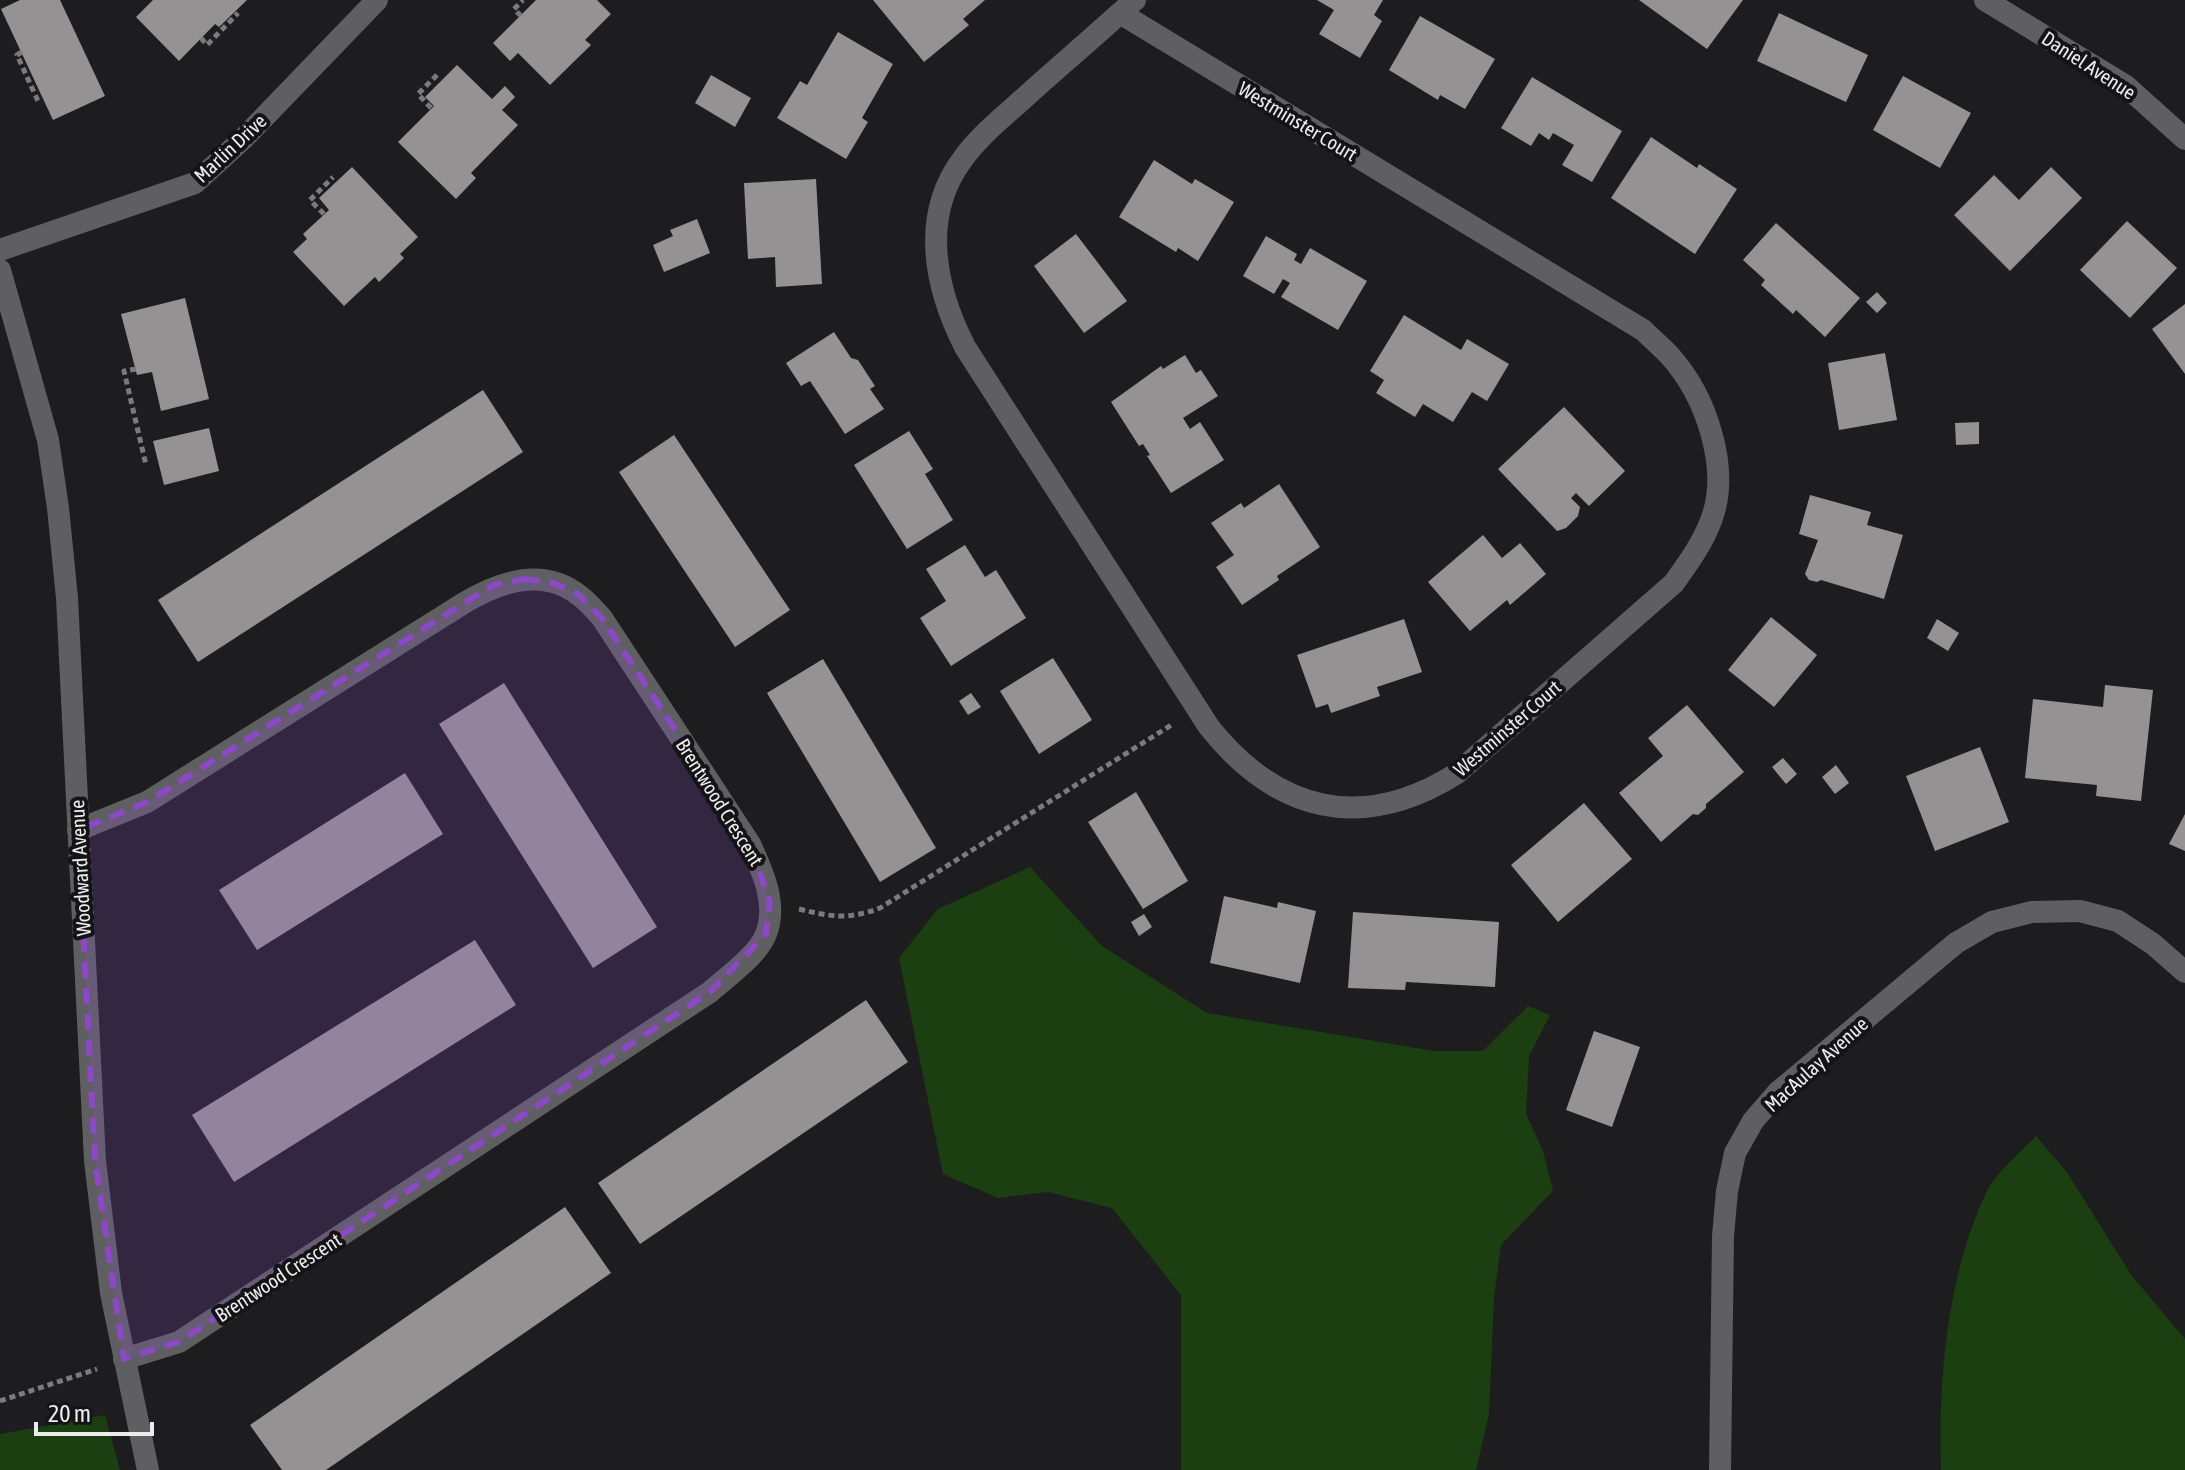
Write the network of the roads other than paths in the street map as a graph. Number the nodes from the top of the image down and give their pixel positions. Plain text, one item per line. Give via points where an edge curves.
1 (377, 0) edge
2 (1985, 0) edge
3 (1127, 6) edge
4 (2185, 139) edge
5 (0, 250) edge
6 (0, 270) edge
7 (78, 830) junction
8 (2185, 972) edge
9 (124, 1359) junction
10 (148, 1470) edge
11 (1720, 1470) edge

1 - 5 street, Marlin Drive via 195,183
2 - 4 street, Daniel Avenue via 2126,86
3 - 3 street, Westminster Court via 962,159 948,183 935,232 943,291 965,347 1231,754 1285,793 1313,803 1372,808 1408,798 1456,774 1674,583 1713,516 1719,479 1711,432 1672,358 1643,330
6 - 7 street, Woodward Avenue via 48,440 58,508
7 - 9 street, Woodward Avenue via 95,1161
7 - 9 street, Brentwood Crescent via 147,802 493,585 524,579 554,583 578,594 602,618 750,844 770,902 766,934 710,992 179,1342
8 - 11 street, MacAulay Avenue via 2118,921 2080,911 2032,912 1992,922 1956,943 1778,1092 1735,1153 1727,1191
9 - 10 street, Woodward Avenue

